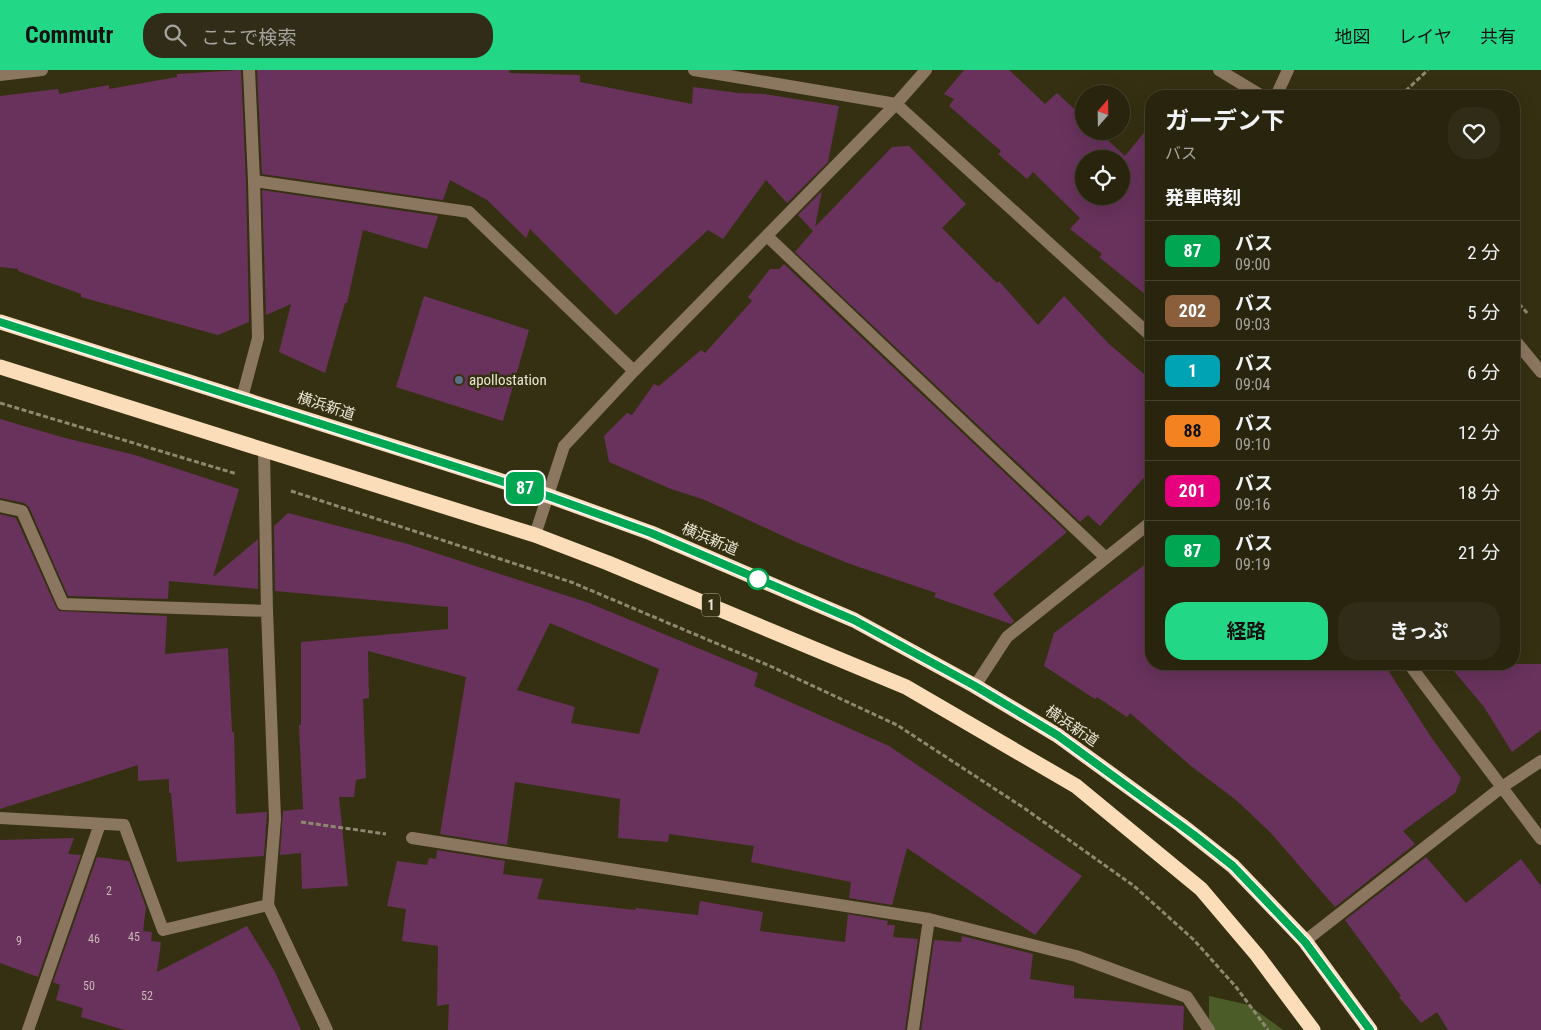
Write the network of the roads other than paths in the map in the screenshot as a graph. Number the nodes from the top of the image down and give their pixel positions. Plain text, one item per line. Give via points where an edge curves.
1 (42, 70) edge
2 (249, 70) edge
3 (694, 70) edge
4 (926, 70) edge
5 (1219, 70) edge
6 (1288, 70) edge
7 (0, 75) edge
8 (1252, 90) edge
9 (1279, 90) edge
10 (896, 104) junction
11 (254, 181) junction
12 (767, 236) junction
13 (0, 322) edge
14 (1145, 331) edge
15 (1520, 346) edge
16 (0, 367) edge
17 (634, 372) junction
18 (1541, 372) edge
19 (242, 398) junction
20 (264, 450) junction
21 (548, 496) junction
22 (0, 506) edge
23 (1145, 527) edge
24 (535, 535) junction
25 (1106, 558) junction
26 (267, 611) junction
27 (1414, 670) edge
28 (975, 686) junction
29 (1541, 761) edge
30 (1502, 787) junction
31 (0, 818) edge
32 (100, 824) junction
33 (412, 838) road end
34 (1541, 839) edge
35 (268, 905) junction
36 (929, 919) junction
37 (1305, 942) junction
38 (28, 1030) edge
39 (327, 1030) edge
40 (913, 1030) edge
41 (1209, 1030) edge
42 (1313, 1030) edge
43 (1370, 1030) edge

1 - 7 street
2 - 11 street
3 - 10 street
4 - 10 street
5 - 8 street
6 - 9 street
10 - 12 street
10 - 14 street
11 - 17 street via 469,212
11 - 19 street via 258,338
12 - 17 street
12 - 25 street
13 - 19 highway, 横浜新道
15 - 18 street
16 - 20 highway, 1
17 - 21 street via 564,446
19 - 21 highway, 横浜新道
20 - 24 highway, 1
20 - 26 street
21 - 24 street
21 - 28 highway, 横浜新道 via 651,533 854,620
22 - 26 street via 22,511 63,604
23 - 25 street
24 - 42 highway, 1 via 906,687 1076,786 1201,889 1257,955
25 - 28 street via 1007,637
26 - 35 street via 275,818
27 - 30 street
28 - 37 highway, 横浜新道 via 1057,735 1181,825 1233,866
29 - 30 street
30 - 34 street
30 - 37 street
31 - 32 street
32 - 35 street via 124,825 162,930
32 - 38 street
33 - 36 street
35 - 39 street
36 - 40 street
36 - 41 street via 1076,956 1187,998
37 - 43 highway, 横浜新道

